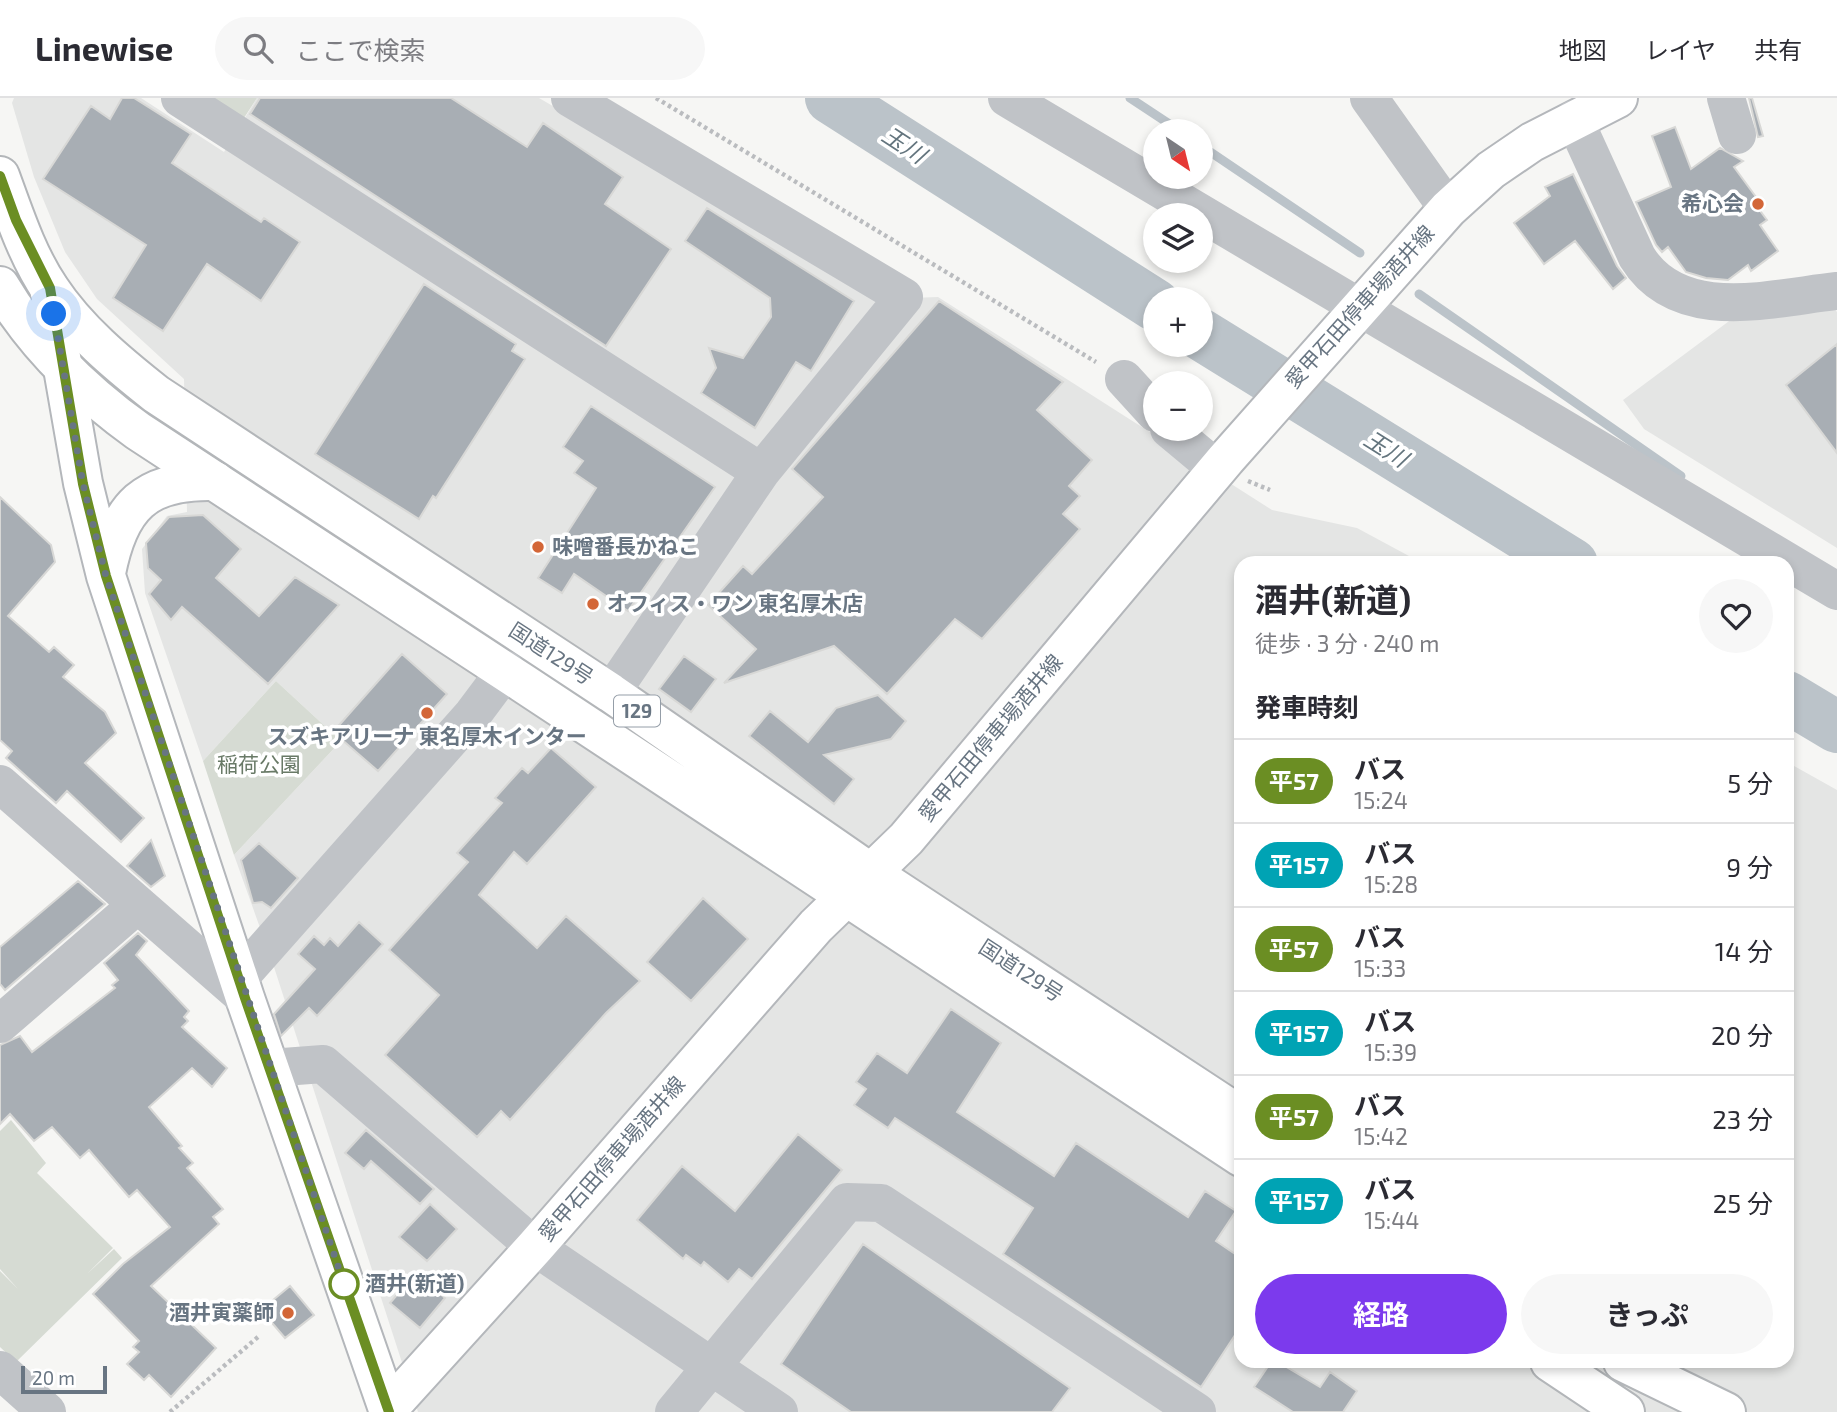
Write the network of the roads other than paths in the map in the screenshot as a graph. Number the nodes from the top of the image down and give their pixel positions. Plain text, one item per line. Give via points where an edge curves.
1 (180, 98) edge
2 (570, 98) edge
3 (1007, 98) edge
4 (1369, 98) edge
5 (1726, 98) edge
6 (1593, 106) edge
7 (1737, 135) dead end
8 (0, 176) edge
9 (1448, 209) junction
10 (0, 286) edge
11 (50, 288) junction
12 (1837, 290) edge
13 (1360, 305) junction
14 (63, 367) junction
15 (1124, 379) road end
16 (1143, 400) edge
17 (1188, 441) edge
18 (1234, 470) junction
19 (761, 472) junction
20 (215, 481) junction
21 (1779, 556) edge
22 (1794, 565) edge
23 (106, 576) junction
24 (1837, 591) edge
25 (506, 670) junction
26 (611, 693) junction
27 (0, 784) edge
28 (859, 885) junction
29 (136, 906) junction
30 (242, 988) junction
31 (0, 1024) edge
32 (270, 1068) junction
33 (1234, 1112) edge
34 (1234, 1152) edge
35 (535, 1247) junction
36 (710, 1364) junction
37 (1550, 1368) edge
38 (1559, 1368) edge
39 (1624, 1368) edge
40 (1635, 1368) edge
41 (0, 1370) edge
42 (387, 1411) edge
43 (47, 1412) edge
44 (674, 1412) edge
45 (779, 1412) edge
46 (1197, 1412) edge
47 (1599, 1412) edge
48 (1625, 1412) edge
49 (1688, 1412) edge
50 (1726, 1412) edge

1 - 19 street
2 - 19 street via 904,298
3 - 13 street
4 - 9 street
5 - 7 street
6 - 9 main road, 愛甲石田停車場酒井線 via 1491,170
6 - 12 street via 1637,257 1668,288 1730,303
8 - 11 main road, 国道129号 / 129
9 - 13 main road, 愛甲石田停車場酒井線
10 - 14 main road, 国道129号 / 129
11 - 14 main road
11 - 26 main road, 国道129号 / 129 via 97,342 156,394
13 - 18 main road, 愛甲石田停車場酒井線
13 - 21 street
14 - 20 main road, 国道129号 / 129 via 124,421
14 - 23 main road via 83,484
15 - 16 street
17 - 18 street
18 - 28 main road, 愛甲石田停車場酒井線 via 906,839
19 - 26 street
20 - 23 main road via 169,485 129,508 112,544
20 - 25 main road, 国道129号 / 129
22 - 24 street
23 - 30 main road
25 - 28 main road, 国道129号 / 129
25 - 30 street
26 - 28 main road, 国道129号 / 129
27 - 29 street
28 - 33 main road, 国道129号 / 129
28 - 34 main road, 国道129号 / 129
28 - 35 main road, 愛甲石田停車場酒井線 via 803,941
29 - 30 street
29 - 31 street
30 - 32 main road
32 - 35 street via 323,1064
32 - 42 main road
35 - 36 street
35 - 42 main road, 愛甲石田停車場酒井線
36 - 44 street
36 - 45 street
36 - 46 street via 847,1202 881,1203
37 - 47 main road
38 - 48 main road
39 - 49 main road
40 - 50 main road
41 - 43 street

